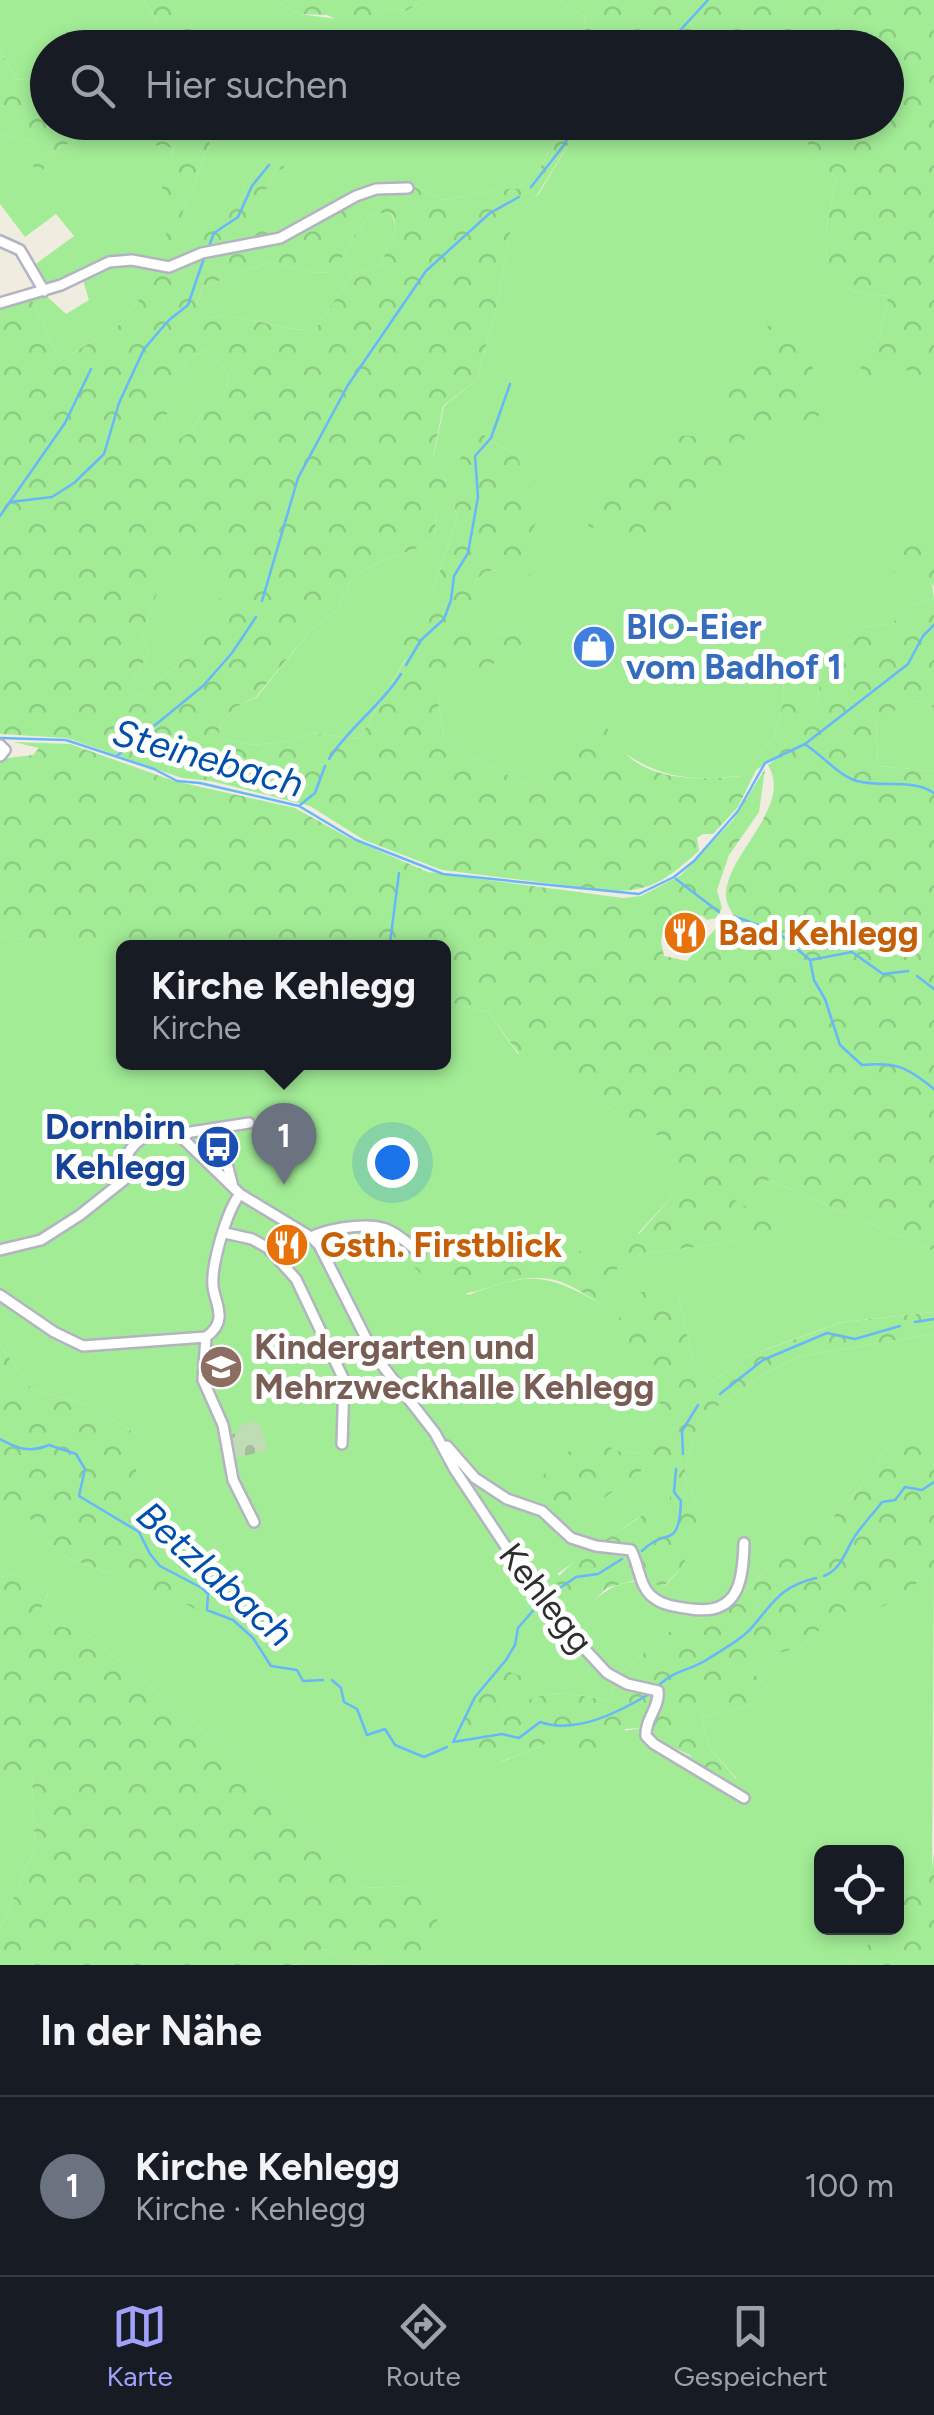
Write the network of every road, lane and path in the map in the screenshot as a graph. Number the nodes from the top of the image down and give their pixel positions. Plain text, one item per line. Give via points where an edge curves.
1 (408, 188) dead end
2 (0, 241) edge
3 (44, 291) junction
4 (0, 303) edge
5 (248, 1123) dead end
6 (212, 1130) junction
7 (183, 1136) junction
8 (236, 1190) junction
9 (225, 1233) junction
10 (312, 1237) junction
11 (0, 1250) edge
12 (420, 1254) dead end
13 (0, 1295) edge
14 (206, 1337) junction
15 (435, 1433) junction
16 (342, 1444) dead end
17 (254, 1522) dead end
18 (744, 1543) dead end
19 (744, 1798) dead end

1 - 3 street via 376,188 280,238 169,266 109,262
2 - 3 street via 20,250
3 - 4 street
5 - 6 street
6 - 7 street
6 - 8 street
7 - 8 street, Kehlegg
7 - 11 street via 172,1128 144,1137 124,1157 124,1180 80,1215 41,1240
8 - 9 street
8 - 10 street, Kehlegg
9 - 14 street via 213,1283 219,1318
9 - 16 street via 268,1248 296,1279 344,1380
10 - 12 street via 368,1224 384,1227
10 - 15 street, Kehlegg via 375,1356
13 - 14 street via 83,1346
14 - 17 street via 203,1380 224,1425 233,1480
15 - 18 street, Kehlegg via 476,1478 542,1511 570,1538 631,1550 646,1590 668,1605 707,1611 732,1598 740,1585
15 - 19 street, Kehlegg via 562,1627 607,1673 658,1691 646,1736

